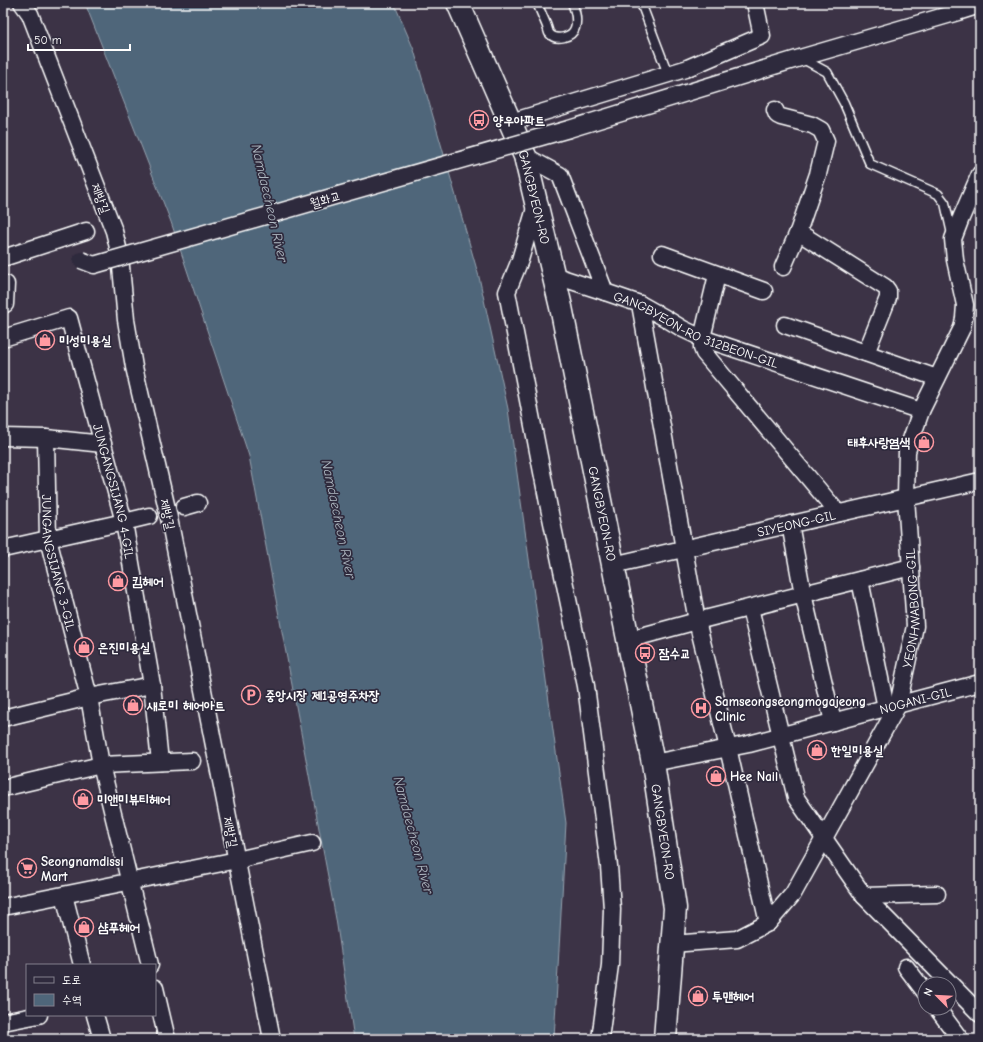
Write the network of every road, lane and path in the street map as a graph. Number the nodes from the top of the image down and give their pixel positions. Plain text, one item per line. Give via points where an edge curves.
1 (22, 3) edge
2 (458, 3) edge
3 (537, 3) edge
4 (572, 3) edge
5 (641, 3) edge
6 (755, 3) edge
7 (980, 4) edge
8 (800, 58) junction
9 (668, 74) junction
10 (775, 110) dead end
11 (511, 122) junction
12 (525, 156) junction
13 (980, 174) edge
14 (536, 204) junction
15 (86, 231) dead end
16 (798, 232) junction
17 (953, 239) junction
18 (662, 254) dead end
19 (3, 258) edge
20 (81, 260) dead end
21 (783, 267) dead end
22 (553, 275) junction
23 (718, 275) junction
24 (6, 284) dead end
25 (764, 291) dead end
26 (605, 292) junction
27 (640, 304) junction
28 (3, 305) edge
29 (784, 325) dead end
30 (3, 338) edge
31 (702, 338) junction
32 (866, 353) junction
33 (938, 378) junction
34 (921, 411) junction
35 (3, 437) edge
36 (46, 438) junction
37 (103, 444) junction
38 (980, 481) edge
39 (906, 498) junction
40 (838, 513) junction
41 (149, 516) dead end
42 (124, 522) junction
43 (790, 524) junction
44 (48, 539) junction
45 (3, 549) edge
46 (684, 549) junction
47 (613, 565) junction
48 (911, 567) junction
49 (860, 580) junction
50 (803, 594) junction
51 (750, 608) junction
52 (696, 621) junction
53 (627, 640) junction
54 (980, 683) edge
55 (152, 685) junction
56 (89, 697) junction
57 (892, 706) junction
58 (3, 718) edge
59 (833, 722) junction
60 (780, 736) junction
61 (728, 748) junction
62 (192, 761) dead end
63 (160, 762) junction
64 (653, 763) junction
65 (101, 765) junction
66 (3, 788) edge
67 (824, 839) junction
68 (312, 842) dead end
69 (237, 860) junction
70 (130, 882) junction
71 (937, 894) dead end
72 (64, 895) junction
73 (864, 896) junction
74 (3, 907) edge
75 (768, 923) junction
76 (672, 944) junction
77 (82, 964) edge
78 (150, 964) edge
79 (906, 966) dead end
80 (917, 981) edge
81 (156, 992) edge
82 (980, 1014) edge
83 (34, 1016) edge
84 (95, 1016) edge
85 (943, 1016) edge
86 (3, 1022) edge
87 (102, 1039) edge
88 (167, 1039) edge
89 (272, 1039) edge
90 (600, 1039) edge
91 (665, 1039) edge
92 (960, 1039) edge

1 - 69 street, 제방길 via 30,14 114,231 120,256 126,320 134,366 168,513
2 - 11 street, GANGBYEON-RO
3 - 4 lane via 549,33 562,38 570,35 575,29 577,21
5 - 9 lane
6 - 9 street via 762,36
7 - 8 street, 월화교
8 - 17 lane via 827,72 844,103 870,164 938,194 946,203
8 - 20 street, 월화교, bridge via 569,129 94,265
9 - 11 street
10 - 16 street via 781,117 812,125 820,130 826,141 818,174
11 - 12 street, GANGBYEON-RO
12 - 14 street, GANGBYEON-RO
12 - 26 street, GANGBYEON-RO 312BEON-GIL via 560,175
13 - 17 street, YEONHWABONG-GIL
14 - 22 street, GANGBYEON-RO
14 - 90 street via 520,260 507,292 586,686 609,866 612,909 610,965
15 - 19 street
16 - 21 street
16 - 32 street via 888,291 888,298
17 - 33 street, YEONHWABONG-GIL via 964,318 962,328
18 - 23 street
22 - 26 street
22 - 47 street, GANGBYEON-RO
23 - 25 street
23 - 31 street
24 - 28 street
26 - 27 street, GANGBYEON-RO 312BEON-GIL
27 - 31 street, GANGBYEON-RO 312BEON-GIL
27 - 46 street
29 - 32 street
30 - 37 street, JUNGANGSIJANG 4-GIL via 69,318
31 - 34 street, GANGBYEON-RO 312BEON-GIL
31 - 40 street via 702,348 707,357
32 - 33 street
33 - 34 street, YEONHWABONG-GIL
34 - 39 street, YEONHWABONG-GIL via 907,451
35 - 36 street
36 - 37 street
36 - 44 street, JUNGANGSIJANG 3-GIL
37 - 42 street, JUNGANGSIJANG 4-GIL
38 - 39 street, SIYEONG-GIL
39 - 40 street, SIYEONG-GIL
39 - 48 street, YEONHWABONG-GIL
40 - 43 street, SIYEONG-GIL
41 - 42 street
42 - 44 street
42 - 55 street, JUNGANGSIJANG 4-GIL
43 - 46 street, SIYEONG-GIL
43 - 50 street
44 - 45 street
44 - 56 street, JUNGANGSIJANG 3-GIL
46 - 47 street, SIYEONG-GIL
46 - 52 street
47 - 53 street, GANGBYEON-RO
48 - 49 street
48 - 57 street, YEONHWABONG-GIL via 916,626
49 - 50 street
49 - 57 street
50 - 51 street
50 - 59 street
51 - 52 street
51 - 60 street
52 - 53 street
52 - 61 street
53 - 64 street, GANGBYEON-RO
54 - 57 street, NOGANI-GIL
55 - 56 street
55 - 63 street, JUNGANGSIJANG 4-GIL
56 - 58 street
56 - 65 street, JUNGANGSIJANG 3-GIL
57 - 59 street, NOGANI-GIL
57 - 67 street, YEONHWABONG-GIL
59 - 60 street, NOGANI-GIL
60 - 61 street, NOGANI-GIL
60 - 67 street via 796,798
61 - 64 street, NOGANI-GIL
61 - 75 street
62 - 63 street
63 - 65 street
64 - 76 street, GANGBYEON-RO via 674,908
65 - 66 street
65 - 70 street, JUNGANGSIJANG 3-GIL
67 - 73 street
67 - 75 street, YEONHWABONG-GIL via 793,894
68 - 69 street
69 - 70 street
69 - 89 street, 제방길
70 - 72 street
70 - 78 street, JUNGANGSIJANG 3-GIL
71 - 73 street
72 - 74 street
72 - 77 street
73 - 82 street
75 - 76 street, YEONHWABONG-GIL via 737,939
76 - 91 street, GANGBYEON-RO
79 - 80 street
81 - 88 street
83 - 86 street
84 - 87 street
85 - 92 street

